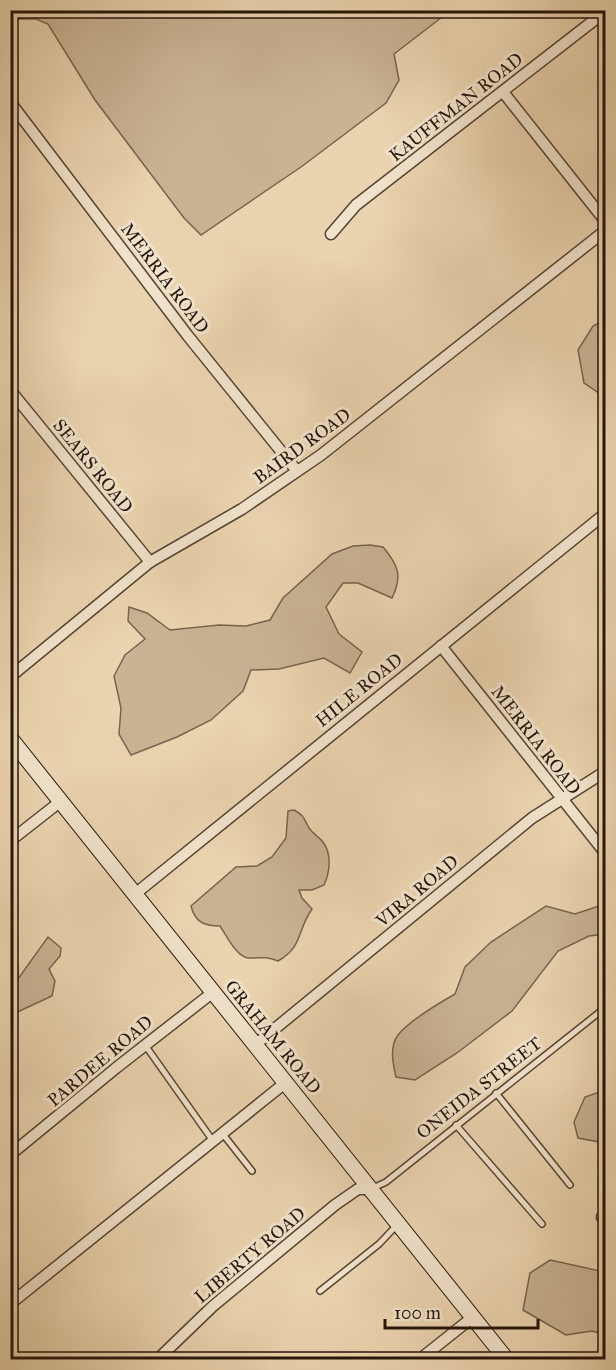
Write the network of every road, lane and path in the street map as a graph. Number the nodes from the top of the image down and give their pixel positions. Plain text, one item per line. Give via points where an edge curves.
1 (606, 11) edge
2 (503, 92) junction
3 (10, 102) edge
4 (606, 222) edge
5 (606, 230) edge
6 (331, 234) dead end
7 (10, 390) edge
8 (297, 471) junction
9 (606, 513) edge
10 (150, 562) junction
11 (441, 646) junction
12 (10, 677) edge
13 (10, 738) edge
14 (606, 771) edge
15 (560, 799) junction
16 (61, 801) junction
17 (10, 842) edge
18 (606, 854) edge
19 (135, 894) junction
20 (212, 993) junction
21 (606, 1007) edge
22 (145, 1045) junction
23 (255, 1045) junction
24 (285, 1083) junction
25 (496, 1093) junction
26 (456, 1125) junction
27 (222, 1133) junction
28 (213, 1141) junction
29 (10, 1155) edge
30 (252, 1172) dead end
31 (570, 1185) dead end
32 (370, 1189) junction
33 (398, 1223) junction
34 (542, 1224) dead end
35 (320, 1291) dead end
36 (10, 1304) edge
37 (473, 1317) junction
38 (157, 1359) edge
39 (419, 1359) edge
40 (507, 1359) edge

1 - 2 street, KAUFFMAN ROAD
2 - 4 street
2 - 6 street, KAUFFMAN ROAD via 356,205
3 - 8 street, MERRIA ROAD via 188,336
5 - 8 street, BAIRD ROAD
7 - 10 street, SEARS ROAD
8 - 10 street, BAIRD ROAD via 242,509
9 - 11 street, HILE ROAD
10 - 12 street, BAIRD ROAD
11 - 15 street, MERRIA ROAD
11 - 19 street, HILE ROAD
13 - 16 main road, GRAHAM ROAD
14 - 15 street, VIRA ROAD
15 - 18 street, MERRIA ROAD
15 - 23 street, VIRA ROAD
16 - 17 street
16 - 19 main road, GRAHAM ROAD
19 - 20 main road, GRAHAM ROAD
20 - 22 street, PARDEE ROAD
20 - 23 main road, GRAHAM ROAD
21 - 25 lane, ONEIDA STREET
22 - 28 lane
22 - 29 street, PARDEE ROAD
23 - 24 main road, GRAHAM ROAD
24 - 27 street
24 - 32 main road, GRAHAM ROAD
25 - 26 lane, ONEIDA STREET
25 - 31 lane
26 - 32 lane, ONEIDA STREET via 386,1182
26 - 34 lane
27 - 28 street
27 - 30 lane
28 - 36 street
32 - 33 main road, GRAHAM ROAD
32 - 38 street, LIBERTY ROAD via 358,1189 335,1205 213,1306
33 - 35 lane via 379,1244
33 - 37 main road, GRAHAM ROAD
37 - 39 street
37 - 40 main road, GRAHAM ROAD

